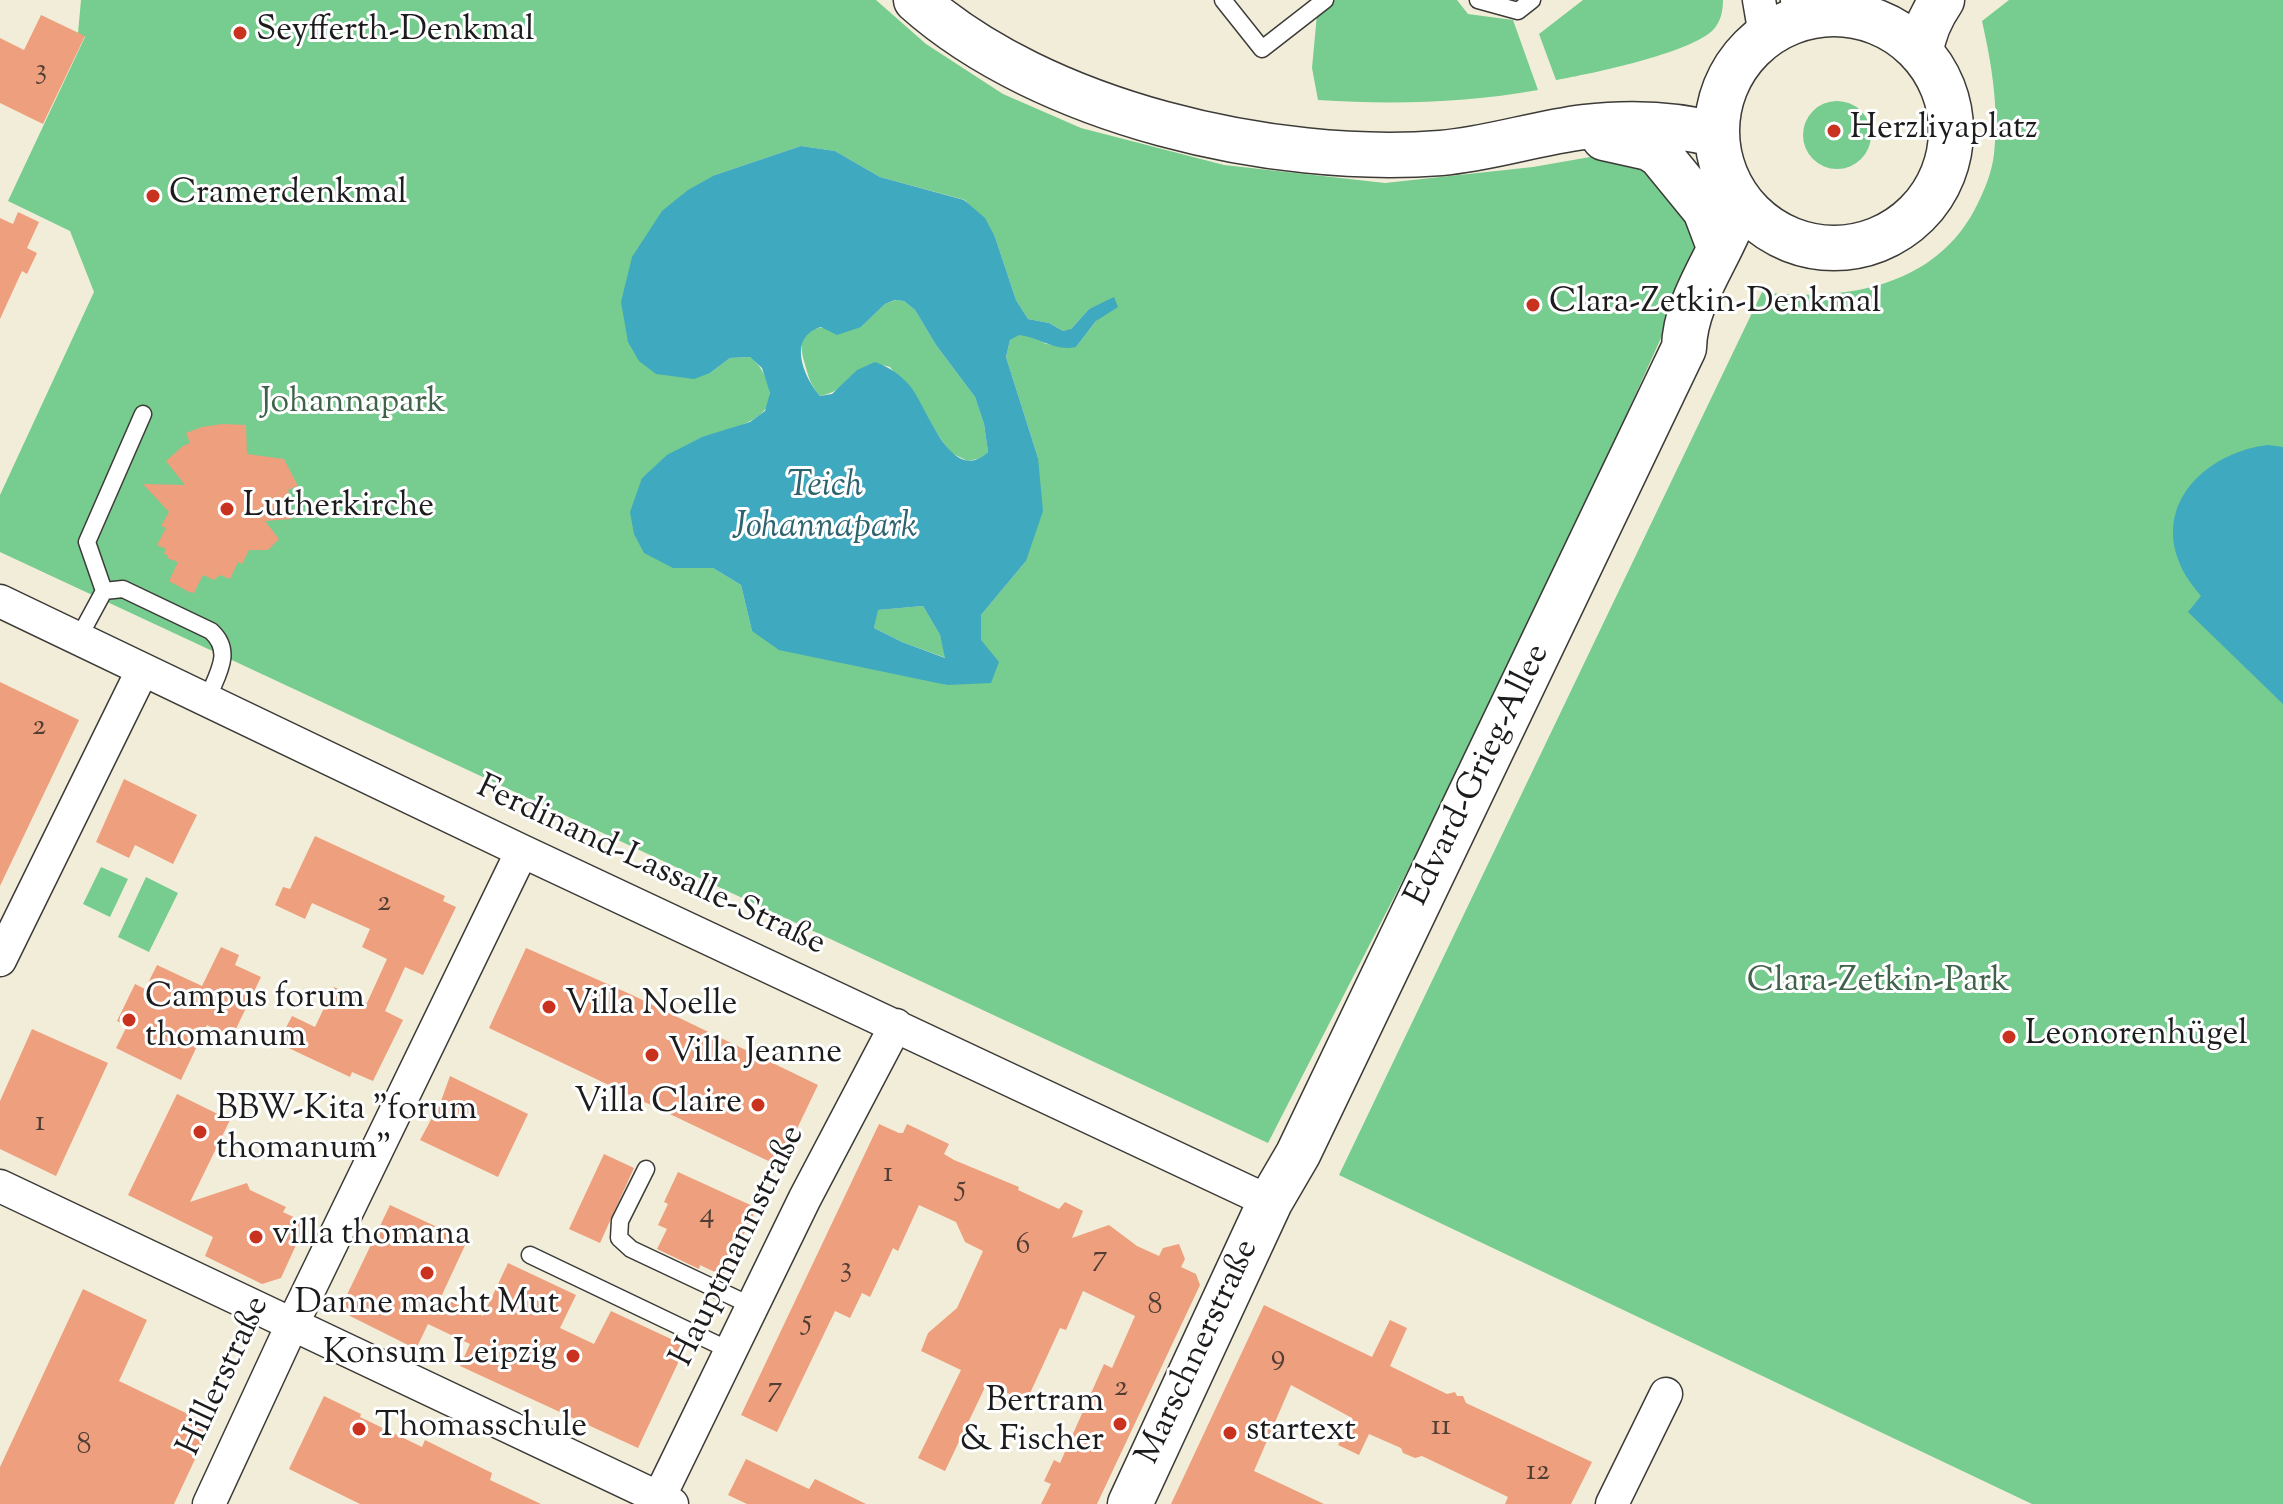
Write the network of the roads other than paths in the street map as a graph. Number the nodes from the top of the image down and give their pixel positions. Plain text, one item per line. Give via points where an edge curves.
1 (916, 0) edge
2 (1223, 0) edge
3 (1325, 0) edge
4 (1478, 0) edge
5 (1532, 0) edge
6 (1942, 0) edge
7 (1806, 8) edge
8 (1890, 10) edge
9 (1762, 18) edge
10 (1921, 53) junction
11 (1724, 90) junction
12 (1584, 127) junction
13 (1717, 135) junction
14 (1739, 200) junction
15 (1780, 235) junction
16 (1719, 247) junction
17 (1684, 348) junction
18 (143, 414) dead end
19 (104, 591) junction
20 (0, 601) edge
21 (78, 639) junction
22 (142, 671) junction
23 (207, 700) junction
24 (522, 851) junction
25 (0, 960) edge
26 (896, 1025) junction
27 (646, 1169) dead end
28 (0, 1186) edge
29 (1270, 1202) junction
30 (530, 1255) dead end
31 (752, 1306) junction
32 (292, 1325) junction
33 (731, 1351) junction
34 (1666, 1394) dead end
35 (662, 1502) edge
36 (209, 1504) edge
37 (1130, 1504) edge
38 (1612, 1504) edge

1 - 12 main road via 939,21 1033,78 1165,126 1247,143 1366,155 1439,153
2 - 3 lane via 1262,49
4 - 5 lane via 1518,11
6 - 10 main road
7 - 8 main road via 1853,15
7 - 9 main road via 1785,24
8 - 10 main road via 1896,31
9 - 11 main road
10 - 15 main road via 1941,82 1952,127 1945,172 1927,202 1903,226 1862,246 1816,247
11 - 12 main road via 1629,109
11 - 13 main road
12 - 13 main road via 1659,124
12 - 16 main road via 1660,155 1705,210
13 - 14 main road via 1727,180
14 - 15 main road
14 - 16 main road, Edvard-Grieg-Allee
15 - 17 main road, Edvard-Grieg-Allee via 1750,252 1701,338
16 - 17 main road, Edvard-Grieg-Allee via 1684,329
17 - 29 main road, Edvard-Grieg-Allee via 1305,1139
18 - 19 lane via 87,542
19 - 21 lane
19 - 23 lane via 123,589 221,640 225,652
20 - 21 street, Ferdinand-Lassalle-Straße
21 - 22 street, Ferdinand-Lassalle-Straße
22 - 23 street, Ferdinand-Lassalle-Straße
22 - 25 street
23 - 24 street, Ferdinand-Lassalle-Straße
24 - 26 street, Ferdinand-Lassalle-Straße
24 - 32 street, Hillerstraße
26 - 29 street, Ferdinand-Lassalle-Straße
26 - 31 street, Hauptmannstraße
27 - 31 lane via 620,1221 619,1238 631,1249
28 - 32 street
29 - 37 main road, Marschnerstraße
30 - 33 lane
31 - 33 street, Hauptmannstraße
32 - 35 street
32 - 36 street, Hillerstraße
33 - 35 street, Hauptmannstraße
34 - 38 street

